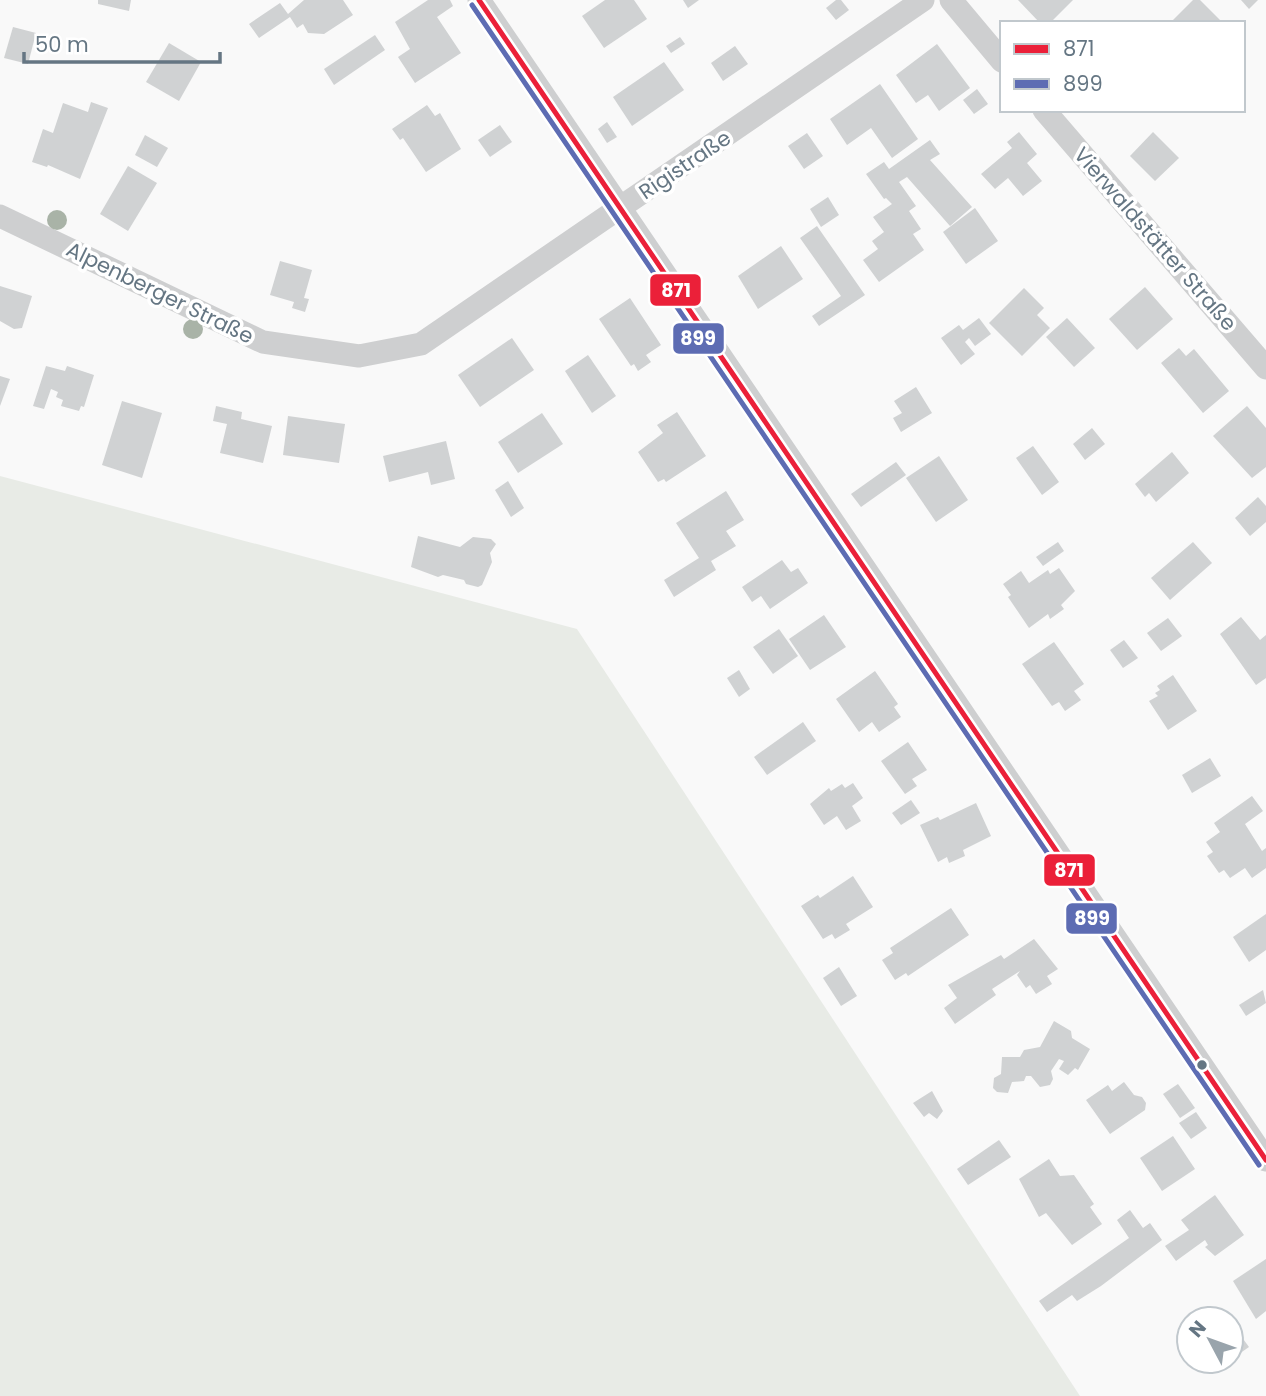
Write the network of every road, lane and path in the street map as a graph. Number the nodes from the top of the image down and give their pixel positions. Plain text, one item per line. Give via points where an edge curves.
1 (479, 0) edge
2 (923, 0) edge
3 (951, 0) edge
4 (1000, 59) edge
5 (1046, 112) edge
6 (621, 209) junction
7 (0, 216) edge
8 (410, 349) joint
9 (1266, 368) edge
10 (1266, 1160) edge

1 - 6 street
2 - 6 street, Rigistraße
3 - 4 street
5 - 9 street, Vierwaldstätter Straße
6 - 8 street, Rigistraße
6 - 10 street
7 - 8 street, Alpenberger Straße via 263,342 359,356

